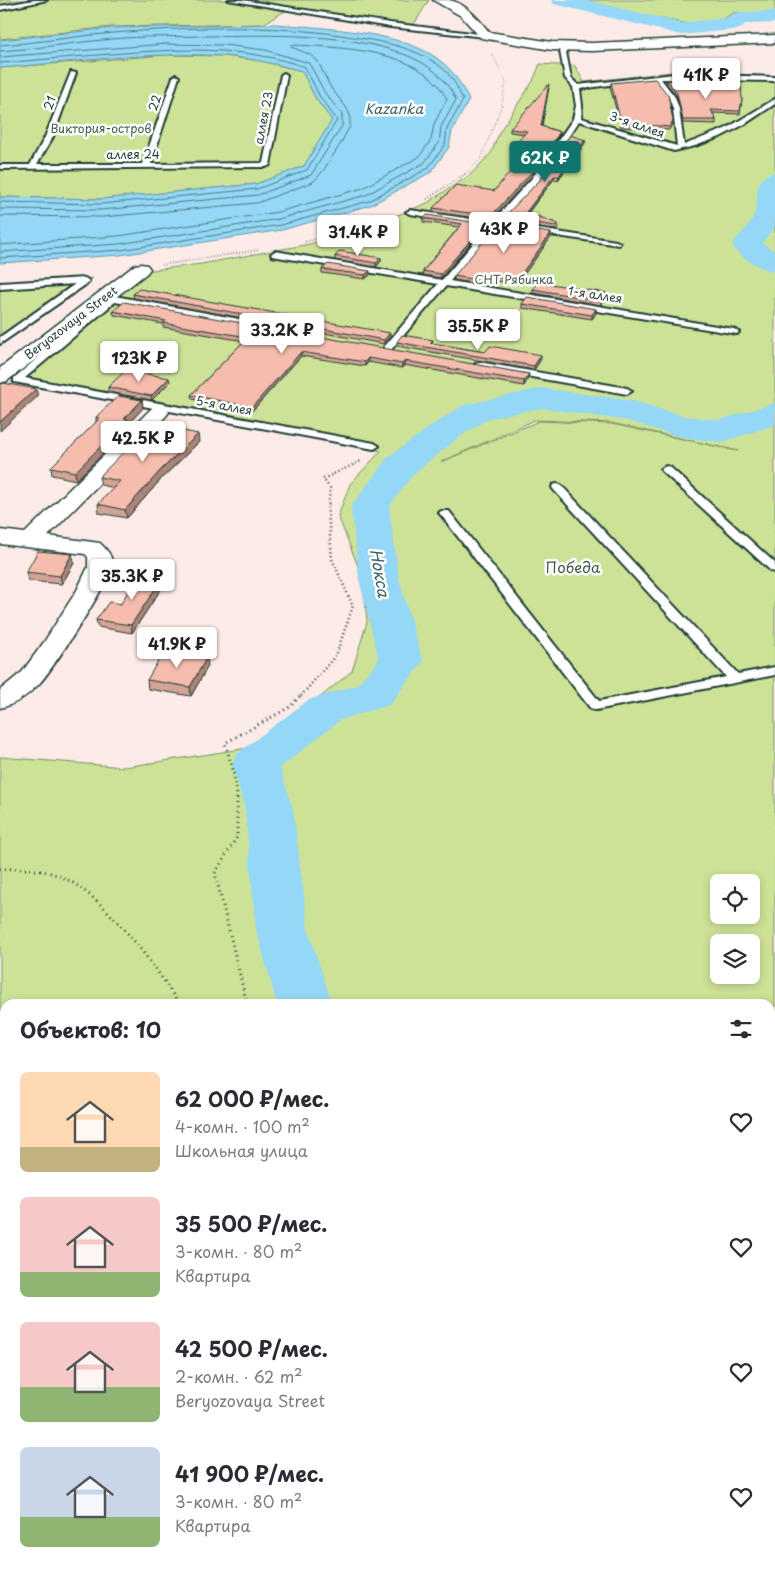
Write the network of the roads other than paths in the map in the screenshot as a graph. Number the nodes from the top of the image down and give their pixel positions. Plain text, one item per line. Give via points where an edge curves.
1 (44, 0) edge
2 (231, 0) edge
3 (286, 0) edge
4 (439, 0) edge
5 (0, 8) edge
6 (285, 8) junction
7 (485, 35) junction
8 (775, 38) edge
9 (568, 47) junction
10 (73, 73) dead end
11 (284, 75) dead end
12 (176, 77) dead end
13 (656, 77) junction
14 (775, 79) edge
15 (576, 87) junction
16 (775, 101) edge
17 (577, 120) junction
18 (681, 148) junction
19 (266, 165) joint
20 (146, 166) junction
21 (0, 167) edge
22 (32, 167) junction
23 (410, 212) dead end
24 (494, 224) junction
25 (616, 244) dead end
26 (274, 254) dead end
27 (141, 269) road end
28 (444, 283) junction
29 (0, 286) edge
30 (108, 298) junction
31 (734, 332) dead end
32 (299, 333) edge
33 (0, 341) edge
34 (387, 349) edge
35 (474, 364) edge
36 (0, 377) edge
37 (627, 391) dead end
38 (159, 412) dead end
39 (374, 446) dead end
40 (666, 469) dead end
41 (557, 487) dead end
42 (445, 513) dead end
43 (0, 537) edge
44 (30, 541) junction
45 (775, 569) edge
46 (775, 671) edge
47 (735, 679) junction
48 (0, 700) edge

1 - 5 lane
2 - 6 lane
3 - 6 lane
4 - 7 street via 472,18
6 - 7 lane via 376,24
7 - 9 street
8 - 9 street
9 - 15 lane via 563,51 565,65 568,78
10 - 22 lane, 21 via 49,137
11 - 19 lane, аллея 23
12 - 20 lane, 22
13 - 14 lane
13 - 15 lane
13 - 18 lane, 3-я аллея via 672,96
15 - 17 lane
16 - 18 lane via 755,116
17 - 18 lane, 3-я аллея via 674,149
17 - 24 lane via 535,180
19 - 20 lane, аллея 24
20 - 22 lane, аллея 24
21 - 22 lane, аллея 24
23 - 24 lane
24 - 25 lane
24 - 28 lane
26 - 28 lane, 1-я аллея
27 - 30 street, Beryozovaya Street
28 - 31 lane, 1-я аллея
28 - 34 lane
29 - 33 lane via 85,281
30 - 32 lane
30 - 36 street, Beryozovaya Street
30 - 39 lane, 5-я аллея via 17,380
35 - 37 lane
38 - 44 street
40 - 45 lane
41 - 47 lane
42 - 47 lane via 596,706
43 - 44 street
44 - 48 street via 92,548 99,555 100,567 89,590 31,678
46 - 47 lane

